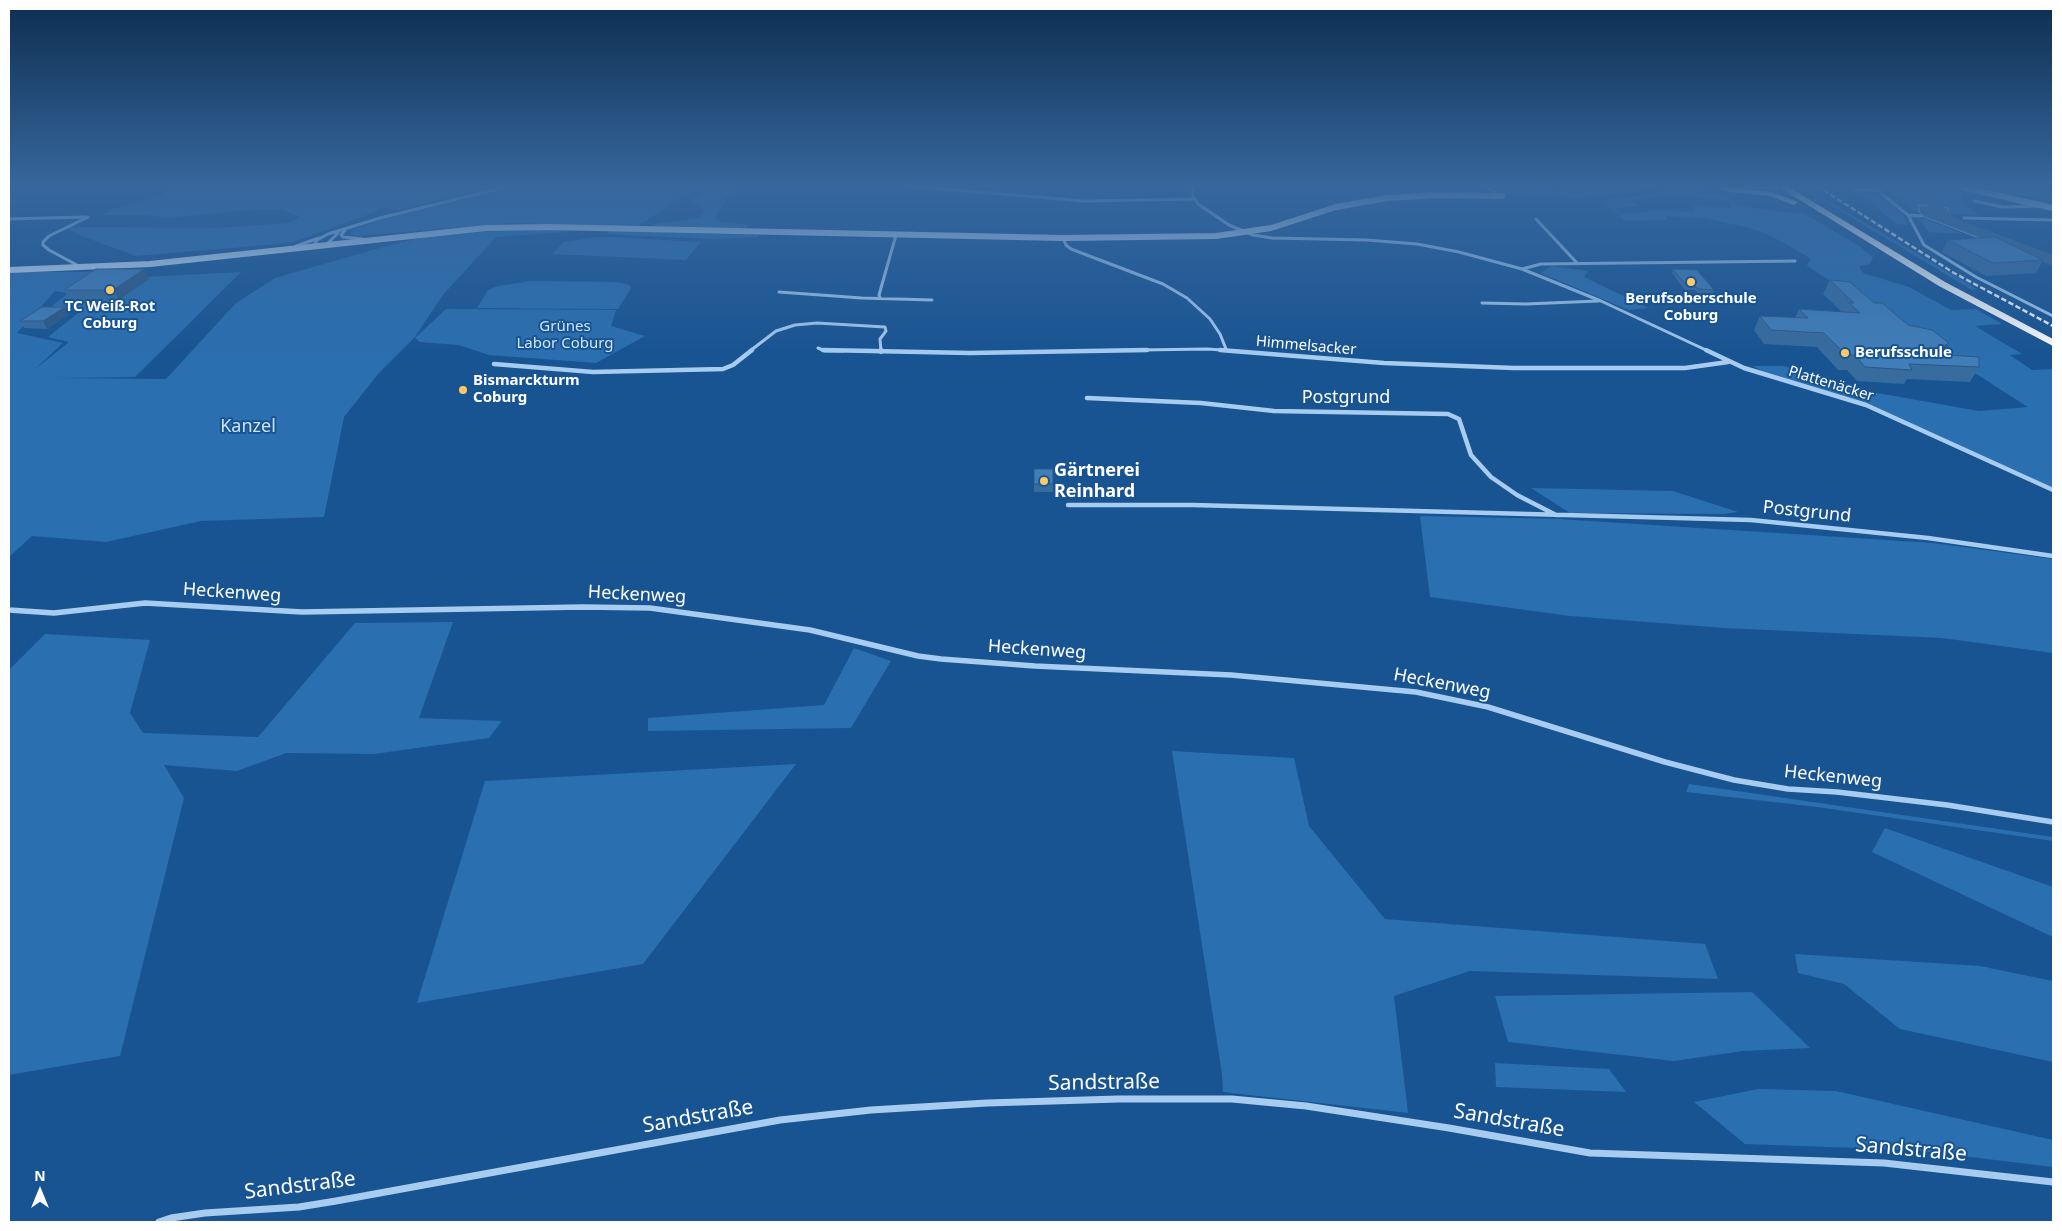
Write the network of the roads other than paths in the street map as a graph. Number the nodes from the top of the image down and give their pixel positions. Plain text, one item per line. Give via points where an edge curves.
1 (43, 243) edge
2 (300, 243) edge
3 (315, 243) edge
4 (327, 243) edge
5 (347, 243) edge
6 (894, 243) edge
7 (1065, 243) edge
8 (1410, 243) edge
9 (1559, 243) edge
10 (1868, 243) edge
11 (1875, 243) edge
12 (1887, 243) edge
13 (1923, 243) edge
14 (325, 246) junction
15 (313, 247) junction
16 (278, 251) junction
17 (1889, 252) junction
18 (1795, 261) dead end
19 (1578, 264) junction
20 (76, 268) junction
21 (1522, 269) junction
22 (9, 270) edge
23 (779, 292) dead end
24 (880, 298) junction
25 (932, 300) dead end
26 (1601, 301) junction
27 (1482, 303) dead end
28 (2053, 316) edge
29 (2053, 336) edge
30 (2053, 343) edge
31 (818, 348) dead end
32 (1226, 350) junction
33 (881, 352) junction
34 (1728, 362) junction
35 (494, 364) dead end
36 (1087, 398) dead end
37 (2053, 490) edge
38 (1068, 505) dead end
39 (1557, 516) junction
40 (2053, 556) edge
41 (9, 610) edge
42 (2053, 822) edge
43 (2053, 1182) edge
44 (159, 1222) edge

1 - 20 street via 77,265
2 - 16 street
3 - 15 street
4 - 14 street
5 - 14 street
6 - 24 street
7 - 32 street via 1071,249 1163,284 1187,298 1210,319
8 - 21 street, Plattenäcker via 1459,252
9 - 19 street
10 - 17 highway
11 - 17 highway
12 - 29 highway
13 - 28 street via 1976,277
14 - 15 street
15 - 16 street
16 - 20 street
17 - 30 highway
18 - 19 street, Plattenäcker
19 - 21 street, Plattenäcker via 1536,264
20 - 22 street
21 - 26 street, Plattenäcker
23 - 24 street
24 - 25 street
26 - 27 street, Plattenäcker
26 - 34 street, Plattenäcker
31 - 33 street, Himmelsacker via 825,351
32 - 33 street, Himmelsacker
32 - 34 street, Himmelsacker via 1450,367 1685,368
33 - 35 street via 880,339 886,331 883,326 817,323 795,325 776,332 723,369 593,372
34 - 37 street, Plattenäcker via 1866,405
36 - 39 street, Postgrund via 1201,403 1274,411 1448,414 1459,419 1471,455 1490,476
38 - 39 street, Postgrund via 1193,505
39 - 40 street, Postgrund via 1750,520 1928,538
41 - 42 street, Heckenweg via 54,613 145,603 302,612 650,608 810,630 941,659 1239,676 1416,692 1488,707 1734,780 1947,804
43 - 44 street, Sandstraße via 1884,1164 1590,1153 1306,1106 1232,1099 1118,1099 871,1110 780,1120 300,1207 205,1213

